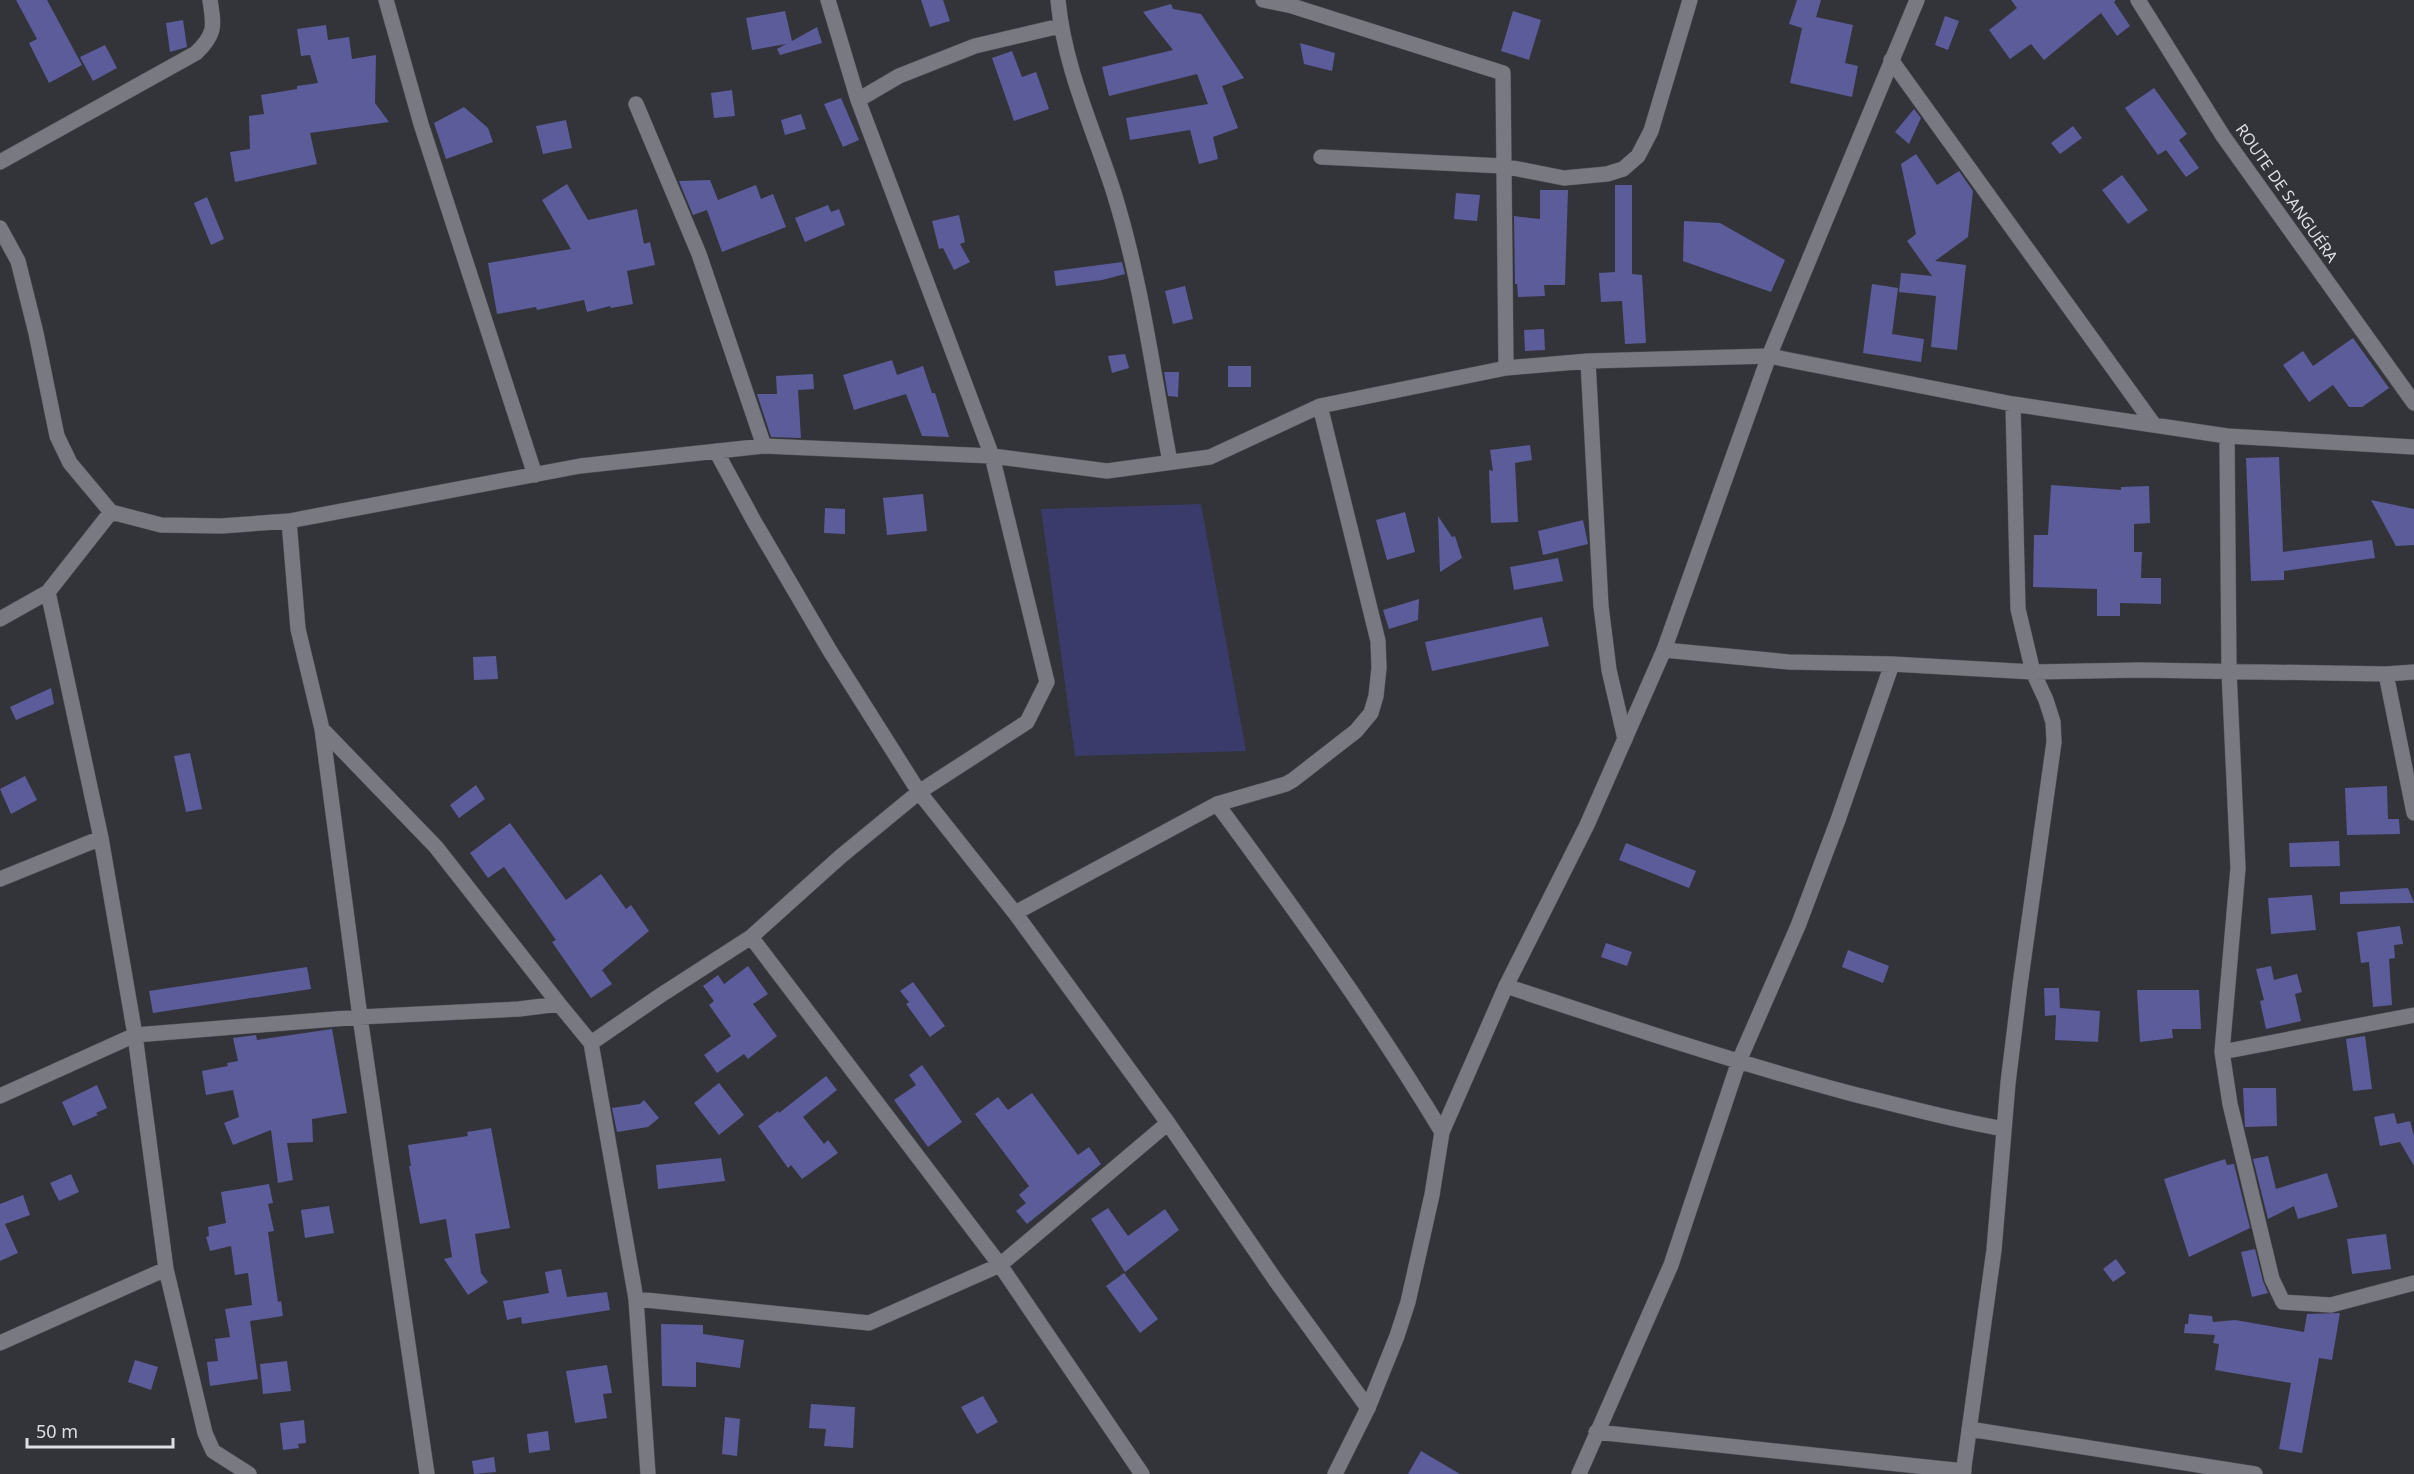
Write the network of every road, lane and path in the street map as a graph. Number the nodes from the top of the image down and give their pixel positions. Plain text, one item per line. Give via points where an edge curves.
1 (210, 0) edge
2 (386, 0) edge
3 (828, 0) edge
4 (1058, 0) edge
5 (1263, 0) edge
6 (1690, 0) edge
7 (1917, 0) edge
8 (2138, 0) edge
9 (1293, 3) edge
10 (1060, 26) junction
11 (1891, 60) junction
12 (858, 100) junction
13 (636, 104) dead end
14 (1321, 157) dead end
15 (0, 162) edge
16 (1503, 166) junction
17 (0, 228) edge
18 (1769, 356) junction
19 (1588, 361) junction
20 (1506, 368) junction
21 (2414, 403) edge
22 (2013, 404) junction
23 (1320, 406) junction
24 (2154, 425) junction
25 (2227, 436) junction
26 (764, 446) junction
27 (2414, 447) edge
28 (716, 451) junction
29 (992, 456) junction
30 (1170, 462) junction
31 (535, 475) junction
32 (111, 512) junction
33 (289, 521) junction
34 (48, 592) junction
35 (0, 619) edge
36 (1664, 650) junction
37 (1892, 664) junction
38 (2229, 671) junction
39 (2033, 672) junction
40 (2414, 672) edge
41 (2386, 674) junction
42 (322, 729) junction
43 (1625, 739) junction
44 (919, 792) junction
45 (1217, 804) junction
46 (2414, 813) edge
47 (101, 838) junction
48 (0, 879) edge
49 (1015, 913) junction
50 (751, 937) junction
51 (1506, 986) junction
52 (560, 1004) junction
53 (2414, 1015) edge
54 (360, 1017) junction
55 (135, 1035) junction
56 (591, 1043) junction
57 (2222, 1052) junction
58 (1739, 1061) junction
59 (0, 1096) edge
60 (1168, 1124) junction
61 (2004, 1129) junction
62 (1442, 1132) junction
63 (1000, 1265) junction
64 (166, 1269) junction
65 (2414, 1283) edge
66 (636, 1299) junction
67 (0, 1342) edge
68 (1368, 1408) junction
69 (1969, 1429) junction
70 (1596, 1432) junction
71 (1964, 1473) edge
72 (249, 1474) edge
73 (427, 1474) edge
74 (648, 1474) edge
75 (1142, 1474) edge
76 (1335, 1474) edge
77 (1579, 1474) edge
78 (2255, 1474) edge

1 - 15 street via 210,40 196,53
2 - 31 street via 421,124
3 - 12 street
4 - 10 street
5 - 9 street
6 - 16 street via 1651,131 1638,156 1623,169 1607,174 1564,178
7 - 11 street
8 - 21 street, ROUTE DE SANGUÉRA via 2223,136
9 - 16 street via 1503,73
10 - 12 street via 975,46 899,76
10 - 30 street via 1131,257
11 - 18 street
11 - 24 street
12 - 29 street
13 - 26 street via 699,254
14 - 16 street
16 - 20 street
17 - 32 street via 18,261 57,436 70,463
18 - 19 street
18 - 22 street
18 - 36 street
19 - 20 street
19 - 43 street via 1601,606 1609,670
20 - 23 street
22 - 24 street
22 - 39 street via 2018,609
23 - 30 street via 1210,457
23 - 45 street via 1378,641 1376,696 1371,713 1356,731 1286,784
24 - 25 street
25 - 27 street
25 - 38 street
26 - 28 street
26 - 29 street
28 - 31 street via 580,466
28 - 44 street via 819,631
29 - 30 street via 1107,471
29 - 44 street via 1047,682 1027,722
31 - 33 street
32 - 33 street via 161,525
32 - 34 street
33 - 42 street via 298,629
34 - 35 street
34 - 47 street
36 - 37 street via 1789,662
36 - 43 street
37 - 39 street
37 - 58 street via 1798,926
38 - 39 street
38 - 41 street
38 - 57 street via 2238,868
39 - 61 street via 2053,722 2054,742
40 - 41 street
41 - 46 street
42 - 52 street via 436,848
42 - 54 street
43 - 51 street via 1587,825
44 - 49 street
44 - 50 street
45 - 49 street
45 - 62 street via 1320,944
47 - 48 street
47 - 55 street
49 - 60 street
50 - 56 street
50 - 63 street
51 - 58 street
51 - 62 street
52 - 54 street
52 - 56 street
53 - 57 street
54 - 55 street
54 - 73 street
55 - 59 street
55 - 64 street
56 - 66 street
57 - 65 street via 2230,1104 2272,1279 2283,1302 2331,1305
58 - 61 street via 1887,1103
58 - 70 street via 1671,1265
60 - 63 street
60 - 68 street
61 - 69 street via 1994,1250
62 - 68 street via 1408,1302
63 - 66 street via 868,1323
63 - 75 street
64 - 67 street
64 - 72 street via 205,1433 213,1451
66 - 74 street
68 - 76 street
69 - 71 street
69 - 78 street
70 - 71 street
70 - 77 street

